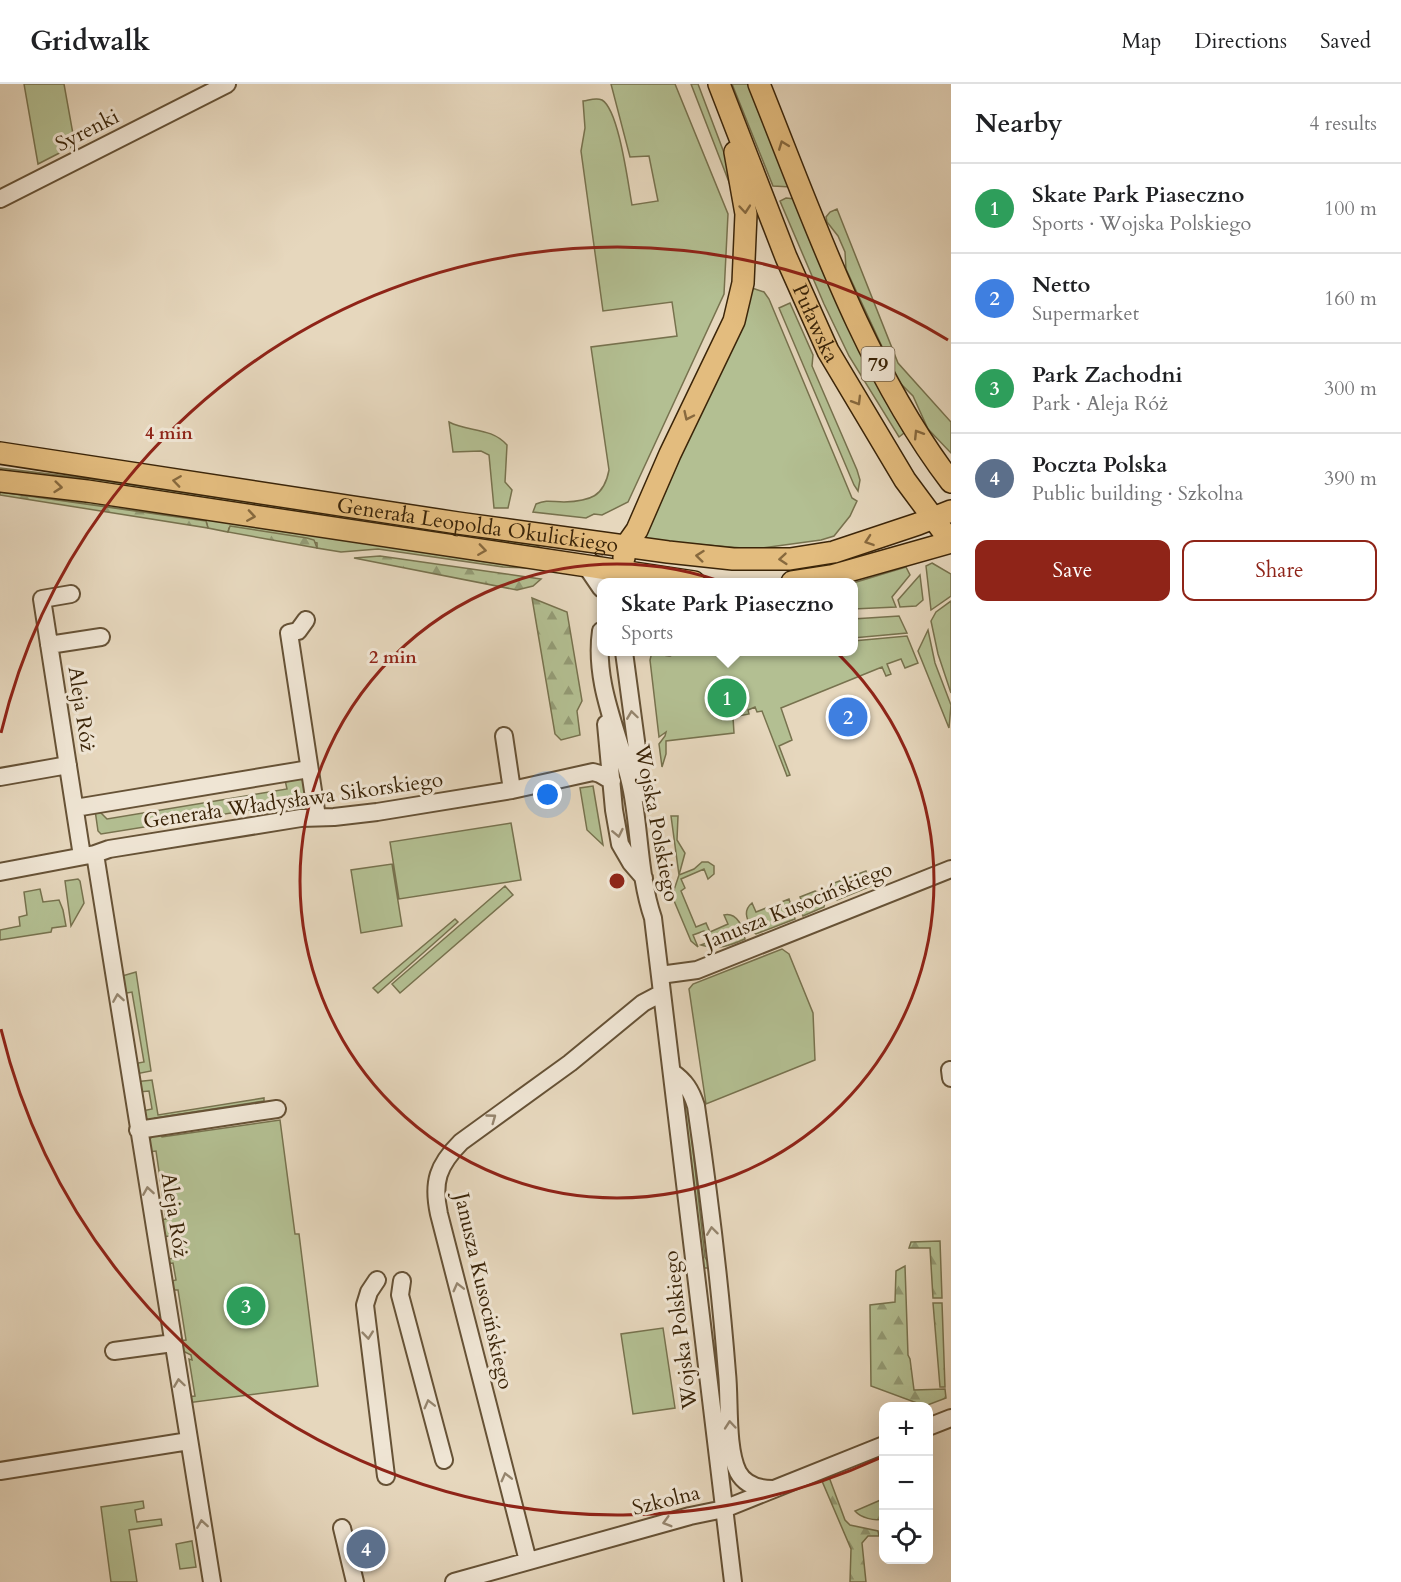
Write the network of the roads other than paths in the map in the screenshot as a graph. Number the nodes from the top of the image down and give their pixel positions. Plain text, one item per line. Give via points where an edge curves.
1 (227, 84) edge
2 (719, 84) edge
3 (759, 84) edge
4 (729, 110) junction
5 (0, 199) edge
6 (0, 453) edge
7 (0, 481) edge
8 (951, 482) edge
9 (942, 514) edge
10 (951, 542) edge
11 (626, 547) junction
12 (668, 552) junction
13 (586, 566) junction
14 (617, 578) edge
15 (620, 578) edge
16 (622, 578) edge
17 (818, 578) edge
18 (597, 582) edge
19 (71, 594) dead end
20 (306, 620) dead end
21 (101, 637) dead end
22 (49, 645) junction
23 (599, 656) edge
24 (625, 656) edge
25 (609, 708) junction
26 (504, 736) dead end
27 (607, 747) junction
28 (68, 765) junction
29 (309, 770) junction
30 (593, 772) junction
31 (0, 777) edge
32 (612, 781) junction
33 (512, 790) junction
34 (75, 808) junction
35 (317, 817) junction
36 (88, 855) junction
37 (951, 869) edge
38 (0, 872) edge
39 (644, 878) junction
40 (653, 918) junction
41 (660, 975) junction
42 (662, 993) junction
43 (950, 1070) edge
44 (672, 1071) junction
45 (951, 1078) edge
46 (277, 1109) dead end
47 (138, 1130) junction
48 (377, 1280) dead end
49 (402, 1281) dead end
50 (173, 1342) junction
51 (114, 1351) dead end
52 (951, 1418) edge
53 (933, 1425) edge
54 (189, 1441) junction
55 (879, 1447) edge
56 (444, 1460) dead end
57 (0, 1471) edge
58 (386, 1476) dead end
59 (773, 1489) junction
60 (724, 1509) junction
61 (342, 1528) dead end
62 (528, 1561) junction
63 (212, 1582) edge
64 (355, 1582) edge
65 (454, 1582) edge
66 (734, 1582) edge

1 - 5 street, Syrenki
2 - 4 main road, Puławska / 79
8 -> 3 main road, Puławska / 79 via 905,414 879,366 821,238
4 -> 9 main road, Puławska / 79 via 786,257 828,351 905,480
4 -> 11 main road via 746,214 741,292 729,334
11 -> 6 main road, Generała Leopolda Okulickiego
7 -> 13 main road, Generała Leopolda Okulickiego
9 - 10 main road, Puławska / 79
9 -> 12 main road, Generała Leopolda Okulickiego via 849,548 790,559 733,559
10 - 17 main road
11 - 12 main road, Generała Leopolda Okulickiego
11 - 15 main road
12 - 16 main road
13 - 14 main road, Generała Leopolda Okulickiego
13 - 18 street
19 - 22 street, Aleja Róż via 42,598
20 - 29 street via 298,631 289,633
21 - 22 street
22 - 28 street, Aleja Róż
23 - 25 street, Wojska Polskiego
40 -> 24 street, Wojska Polskiego via 654,873
25 - 27 street
25 - 39 street, Wojska Polskiego via 629,774
26 - 33 street
27 - 30 street
27 - 32 street
28 - 31 street
28 - 34 street, Aleja Róż
29 - 34 street
29 - 35 street
30 - 32 street
30 - 33 street, Generała Władysława Sikorskiego
32 -> 39 street via 620,844
33 - 35 street, Generała Władysława Sikorskiego via 377,812
34 - 36 street, Aleja Róż
35 - 36 street, Generała Władysława Sikorskiego
36 - 38 street, Generała Władysława Sikorskiego
47 -> 36 street, Aleja Róż
37 - 41 street, Janusza Kusocińskiego via 697,970
39 - 40 street, Wojska Polskiego
40 - 41 street, Wojska Polskiego
41 - 42 street, Wojska Polskiego
42 - 44 street, Wojska Polskiego
62 -> 42 street, Janusza Kusocińskiego via 439,1214 436,1180 449,1154 461,1142 570,1063 643,1002
43 - 45 street
59 -> 44 street, Wojska Polskiego via 755,1487 737,1471 696,1106 687,1085
44 - 60 street, Wojska Polskiego
46 - 47 street
50 -> 47 street, Aleja Róż
48 -> 58 street via 365,1305
56 -> 49 street via 401,1299
50 - 51 street
54 -> 50 street, Aleja Róż
52 - 53 street
54 - 57 street
63 -> 54 street, Aleja Róż
55 - 59 street, Szkolna
59 - 60 street, Szkolna
60 -> 62 street, Szkolna
60 - 66 street, Wojska Polskiego
61 - 64 street
62 - 65 street, Szkolna

